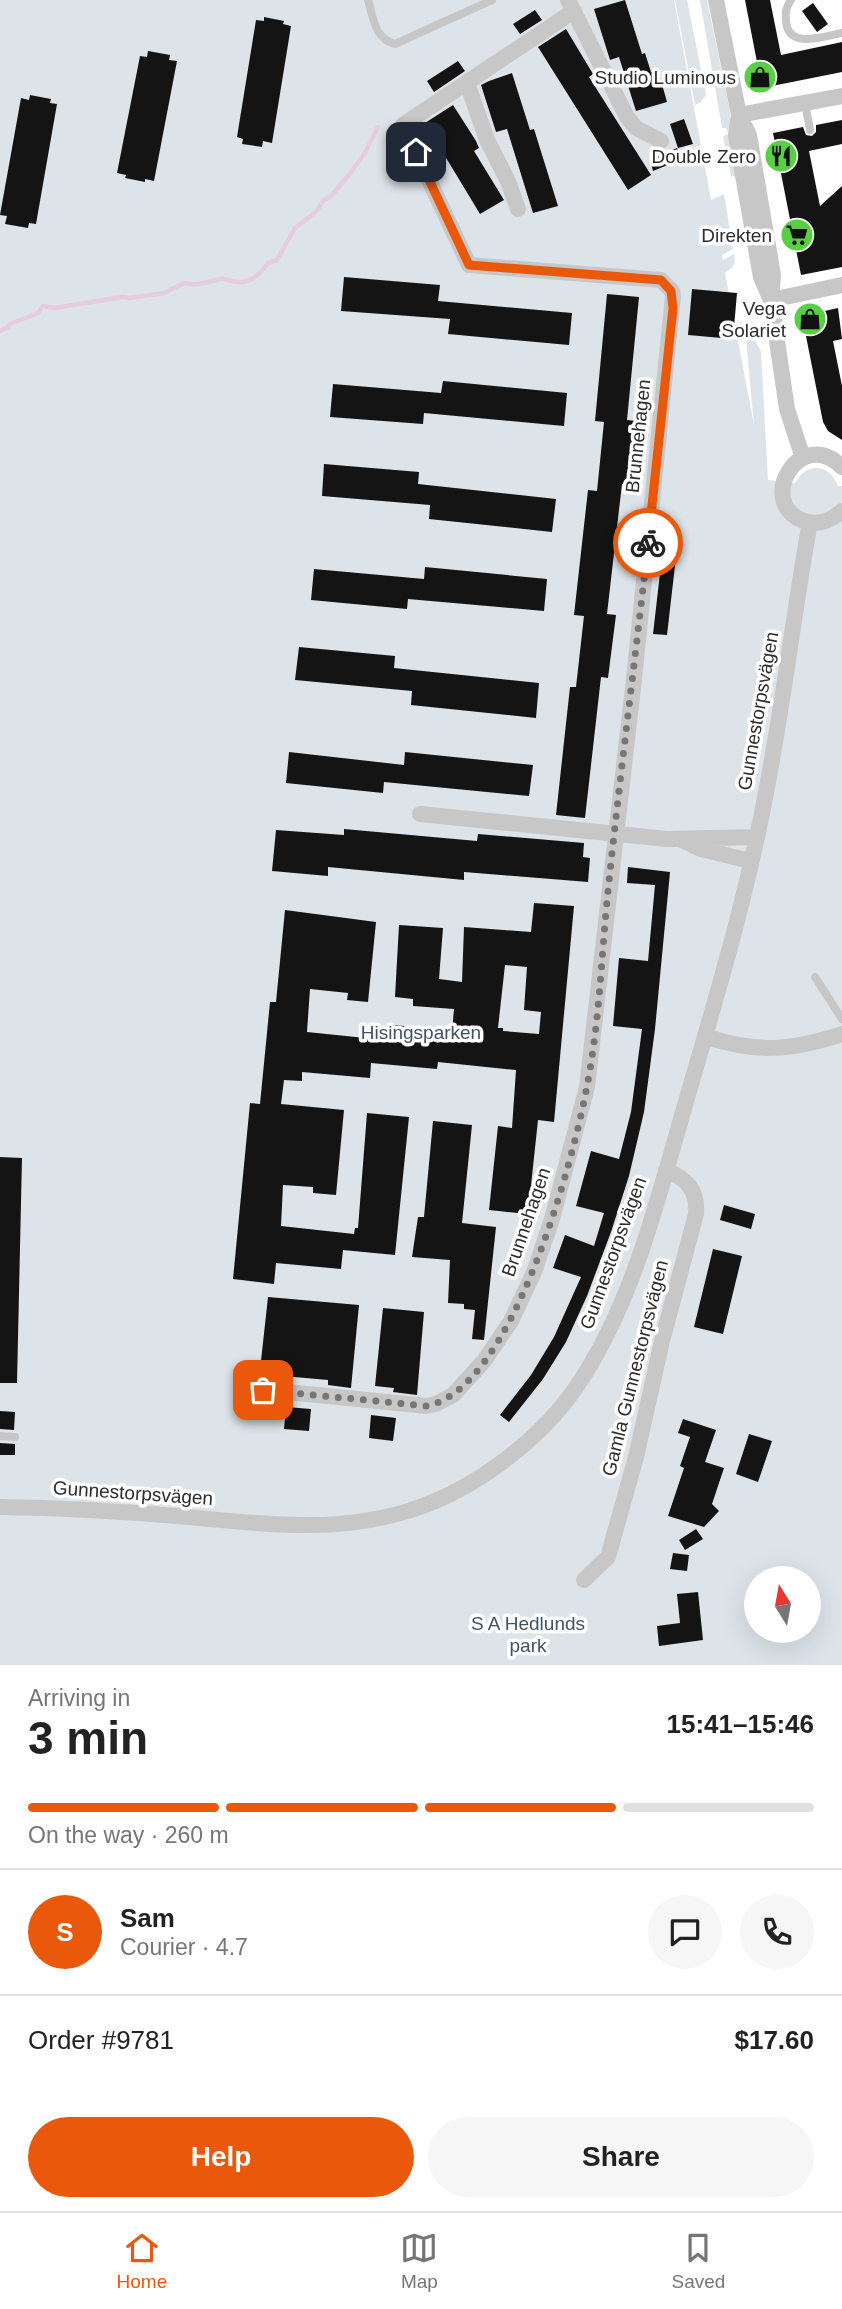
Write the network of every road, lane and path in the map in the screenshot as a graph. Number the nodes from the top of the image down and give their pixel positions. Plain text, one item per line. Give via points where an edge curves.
1 (368, 0) edge
2 (492, 0) edge
3 (716, 0) edge
4 (791, 0) edge
5 (571, 5) edge
6 (842, 33) edge
7 (467, 83) junction
8 (842, 96) edge
9 (805, 103) junction
10 (739, 115) junction
11 (810, 130) dead end
12 (662, 142) dead end
13 (518, 209) dead end
14 (842, 285) edge
15 (771, 300) junction
16 (803, 458) junction
17 (842, 467) edge
18 (842, 511) edge
19 (810, 522) junction
20 (420, 814) dead end
21 (616, 834) junction
22 (756, 837) junction
23 (682, 840) junction
24 (750, 861) junction
25 (815, 977) dead end
26 (842, 1019) edge
27 (842, 1034) edge
28 (706, 1037) junction
29 (666, 1170) junction
30 (248, 1388) dead end
31 (0, 1436) edge
32 (15, 1437) dead end
33 (0, 1507) edge
34 (584, 1580) dead end

1 - 2 lane via 379,35 395,44
3 - 10 street
4 - 6 lane via 785,9 786,26 794,37 802,40
5 - 7 street
5 - 12 street via 627,117 636,128
7 - 13 street
7 - 21 street, Brunnehagen via 403,125 469,265 661,280 673,296
8 - 9 street
9 - 10 street
9 - 11 lane
10 - 15 street via 736,136 761,277
14 - 15 street
15 - 16 street via 787,409
16 - 17 street via 821,456
16 - 19 street via 789,469 782,489 789,510
18 - 19 street via 829,520
19 - 22 street, Gunnestorpsvägen
20 - 21 street
21 - 23 street
21 - 30 street, Brunnehagen via 587,1087 552,1219 511,1321 453,1395 426,1406
22 - 23 street
22 - 24 street, Gunnestorpsvägen
23 - 24 street
24 - 28 street, Gunnestorpsvägen
25 - 26 lane
27 - 28 street via 771,1050
28 - 29 street, Gunnestorpsvägen
29 - 33 street, Gunnestorpsvägen via 613,1321 573,1391 510,1456 445,1497 380,1519 317,1526
29 - 34 street, Gamla Gunnestorpsvägen via 690,1184 697,1203 695,1214 608,1557
31 - 32 lane

